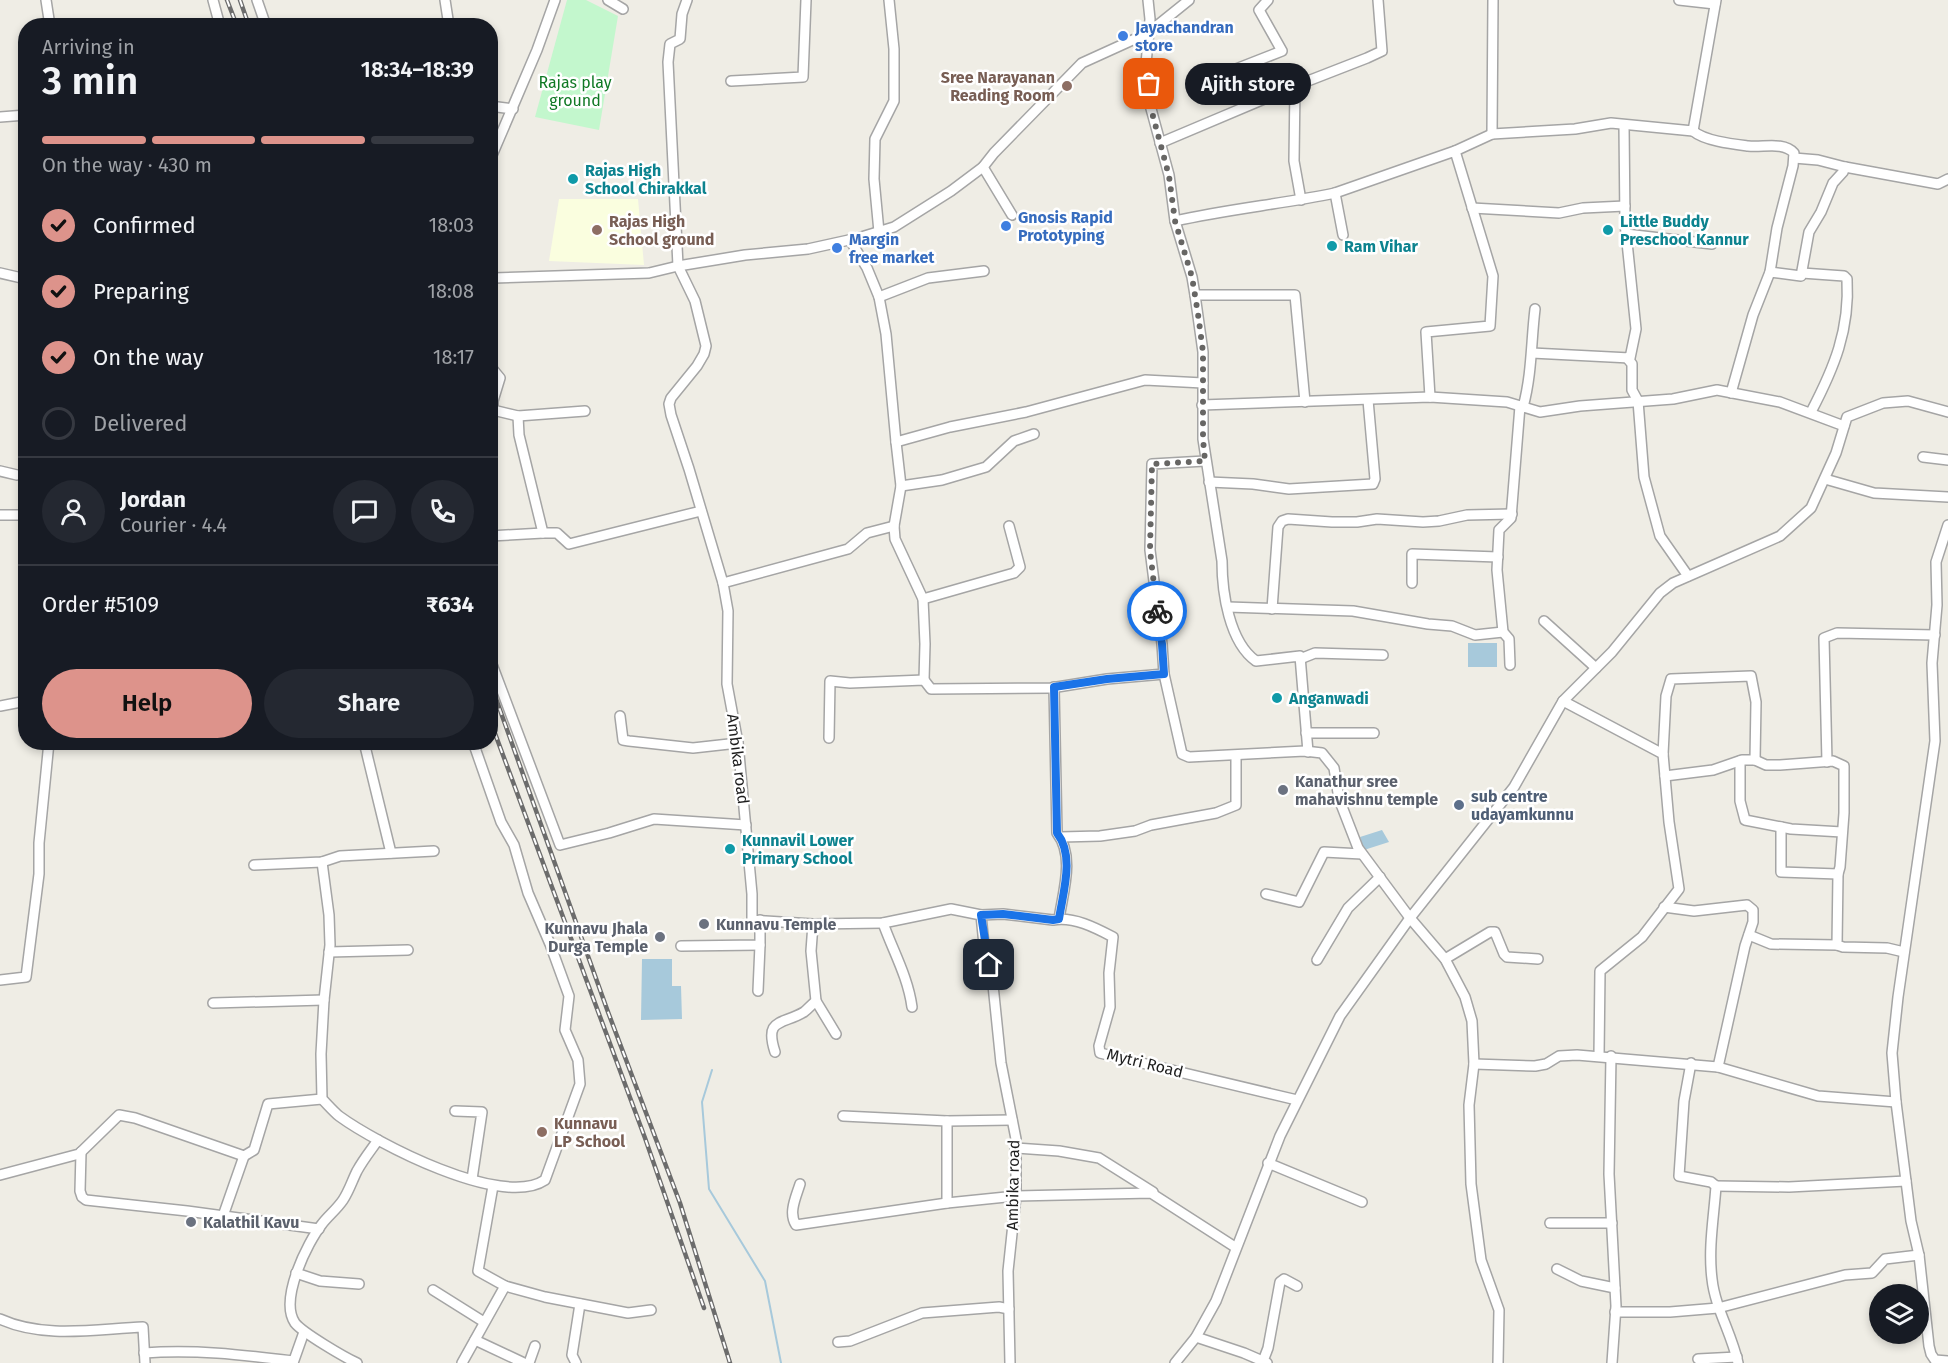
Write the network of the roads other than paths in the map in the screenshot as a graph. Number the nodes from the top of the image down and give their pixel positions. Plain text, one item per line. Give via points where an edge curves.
1 (46, 0) edge
2 (213, 0) edge
3 (257, 0) edge
4 (445, 0) edge
5 (555, 0) edge
6 (608, 0) edge
7 (687, 0) edge
8 (806, 0) edge
9 (889, 0) edge
10 (1148, 0) edge
11 (1189, 0) edge
12 (1268, 0) edge
13 (1378, 0) edge
14 (1493, 0) edge
15 (1678, 0) edge
16 (1716, 2) edge
17 (623, 9) dead end
18 (49, 18) edge
19 (218, 18) edge
20 (263, 18) edge
21 (448, 18) edge
22 (1148, 33) junction
23 (1218, 76) dead end
24 (731, 81) dead end
25 (1295, 86) junction
26 (498, 107) edge
27 (513, 109) junction
28 (18, 116) edge
29 (0, 117) edge
30 (1624, 125) junction
31 (1693, 131) junction
32 (1492, 134) junction
33 (498, 142) edge
34 (1160, 143) junction
35 (1455, 151) junction
36 (1794, 158) junction
37 (983, 167) junction
38 (1845, 167) junction
39 (1948, 179) edge
40 (1335, 193) junction
41 (1301, 200) junction
42 (1625, 206) junction
43 (1472, 208) junction
44 (1012, 215) dead end
45 (1175, 221) junction
46 (879, 232) junction
47 (1626, 234) junction
48 (1343, 235) dead end
49 (850, 240) junction
50 (1712, 244) dead end
51 (678, 266) junction
52 (984, 271) dead end
53 (1770, 272) junction
54 (0, 273) edge
55 (1802, 273) junction
56 (18, 277) edge
57 (498, 278) edge
58 (1195, 295) junction
59 (879, 297) junction
60 (1535, 309) dead end
61 (1532, 353) junction
62 (1627, 358) junction
63 (1203, 383) junction
64 (1731, 393) junction
65 (1430, 398) junction
66 (1368, 400) junction
67 (1638, 401) junction
68 (1305, 402) junction
69 (1202, 405) junction
70 (1522, 407) junction
71 (498, 411) edge
72 (585, 411) dead end
73 (1811, 412) junction
74 (1948, 412) edge
75 (518, 416) junction
76 (1844, 426) junction
77 (1034, 434) dead end
78 (896, 442) junction
79 (1923, 457) dead end
80 (1948, 460) edge
81 (1205, 461) junction
82 (0, 471) edge
83 (17, 475) dead end
84 (1825, 479) junction
85 (1209, 482) junction
86 (901, 486) junction
87 (1948, 497) edge
88 (701, 511) junction
89 (1512, 514) junction
90 (0, 515) edge
91 (18, 515) edge
92 (1948, 525) edge
93 (894, 526) junction
94 (1009, 526) dead end
95 (543, 533) junction
96 (498, 536) edge
97 (1498, 556) junction
98 (1688, 576) junction
99 (723, 583) junction
100 (1412, 583) dead end
101 (923, 599) junction
102 (1942, 606) edge
103 (1228, 607) junction
104 (1272, 609) junction
105 (1544, 621) dead end
106 (1503, 632) junction
107 (1935, 636) junction
108 (1383, 655) dead end
109 (1300, 659) junction
110 (1510, 665) dead end
111 (1596, 668) junction
112 (1164, 674) junction
113 (498, 680) edge
114 (924, 680) junction
115 (1054, 687) junction
116 (1563, 701) junction
117 (18, 703) edge
118 (0, 706) edge
119 (620, 716) dead end
120 (1306, 733) junction
121 (1374, 733) dead end
122 (829, 738) dead end
123 (738, 743) junction
124 (48, 750) edge
125 (366, 750) edge
126 (475, 750) edge
127 (1308, 752) junction
128 (1663, 754) junction
129 (1236, 756) junction
130 (1755, 760) junction
131 (1740, 761) junction
132 (1827, 762) junction
133 (1665, 776) junction
134 (746, 825) junction
135 (1781, 827) junction
136 (1842, 832) junction
137 (1061, 837) junction
138 (434, 851) dead end
139 (391, 853) junction
140 (1362, 854) junction
141 (322, 862) junction
142 (254, 865) dead end
143 (1838, 874) junction
144 (1380, 877) junction
145 (1266, 894) dead end
146 (1664, 907) junction
147 (981, 915) junction
148 (1410, 918) junction
149 (1059, 919) junction
150 (760, 920) junction
151 (883, 923) junction
152 (813, 924) junction
153 (1749, 935) junction
154 (760, 945) junction
155 (1837, 945) junction
156 (681, 946) dead end
157 (408, 950) dead end
158 (329, 952) junction
159 (1904, 952) junction
160 (1445, 959) junction
161 (1538, 959) dead end
162 (1317, 960) dead end
163 (0, 980) edge
164 (758, 991) dead end
165 (324, 1000) junction
166 (816, 1001) junction
167 (213, 1004) dead end
168 (912, 1007) dead end
169 (836, 1034) dead end
170 (775, 1052) dead end
171 (1599, 1056) junction
172 (1611, 1056) junction
173 (1691, 1063) junction
174 (1474, 1064) junction
175 (1718, 1067) junction
176 (322, 1099) junction
177 (1298, 1100) junction
178 (1896, 1102) junction
179 (455, 1111) dead end
180 (843, 1116) dead end
181 (1012, 1120) junction
182 (947, 1121) junction
183 (378, 1140) junction
184 (1015, 1148) junction
185 (81, 1152) junction
186 (244, 1156) junction
187 (1268, 1163) junction
188 (0, 1175) edge
189 (472, 1179) junction
190 (1905, 1181) junction
191 (800, 1184) dead end
192 (493, 1186) junction
193 (1716, 1186) junction
194 (1016, 1196) junction
195 (1362, 1202) dead end
196 (947, 1203) junction
197 (223, 1216) junction
198 (1612, 1222) junction
199 (1550, 1223) dead end
200 (318, 1229) junction
201 (1235, 1247) junction
202 (1919, 1255) junction
203 (1557, 1269) dead end
204 (296, 1273) junction
205 (359, 1284) dead end
206 (505, 1286) junction
207 (1298, 1287) dead end
208 (1615, 1288) junction
209 (433, 1290) dead end
210 (580, 1304) junction
211 (1718, 1308) junction
212 (1009, 1309) junction
213 (651, 1310) dead end
214 (1615, 1312) junction
215 (0, 1319) edge
216 (484, 1322) junction
217 (304, 1332) junction
218 (1196, 1337) junction
219 (475, 1340) junction
220 (838, 1342) dead end
221 (535, 1346) dead end
222 (145, 1358) edge
223 (1698, 1359) dead end
224 (1737, 1360) edge
225 (1260, 1361) edge
226 (1934, 1361) edge
227 (1948, 1361) edge
228 (293, 1362) edge
229 (357, 1363) edge
230 (462, 1363) edge
231 (524, 1363) edge
232 (530, 1363) edge
233 (576, 1363) edge
234 (1010, 1363) edge
235 (1175, 1363) edge
236 (1498, 1363) edge
237 (1612, 1363) edge

1 - 18 street
2 - 19 street
3 - 20 street
4 - 21 street
5 - 27 street
6 - 17 street
7 - 51 street via 680,39 670,44 668,62
8 - 24 street via 803,76
9 - 46 street via 894,101 875,139
10 - 22 street
11 - 22 street
12 - 23 street via 1259,10 1282,51
13 - 25 street via 1382,51
14 - 32 street
15 - 16 street
16 - 31 street
22 - 34 street via 1150,105
22 - 37 street via 1082,63
25 - 34 street
25 - 41 street via 1294,161
26 - 27 street
27 - 33 street
28 - 29 street
30 - 31 street
30 - 32 street
30 - 42 street
31 - 36 street via 1749,147 1788,148
32 - 35 street
34 - 45 street
35 - 40 street
35 - 43 street
36 - 38 street
36 - 53 street
37 - 44 street
37 - 46 street via 894,227
38 - 39 street via 1938,184
38 - 55 street via 1809,232
40 - 41 street
40 - 48 street
41 - 45 street
42 - 43 street via 1559,213
42 - 47 street
43 - 65 street via 1493,276 1490,326 1426,332
45 - 58 street
46 - 49 street
47 - 50 street
47 - 62 street via 1636,329
49 - 51 street
49 - 59 street
51 - 57 street via 649,273
51 - 88 street, Ambika road via 694,301 706,346 697,366 669,404
52 - 59 street via 928,278
53 - 55 street via 1801,276
53 - 64 street
54 - 56 street
55 - 73 street via 1844,276 1848,288 1844,331 1832,371
58 - 63 street
58 - 68 street via 1295,296
59 - 78 street
60 - 61 street
61 - 62 street
61 - 70 street
62 - 67 street via 1632,364 1632,390
63 - 69 street
63 - 78 street via 1145,380
64 - 67 street via 1717,390
64 - 73 street
65 - 66 street
65 - 70 street via 1507,402
66 - 68 street
66 - 85 street via 1373,484 1289,489
67 - 70 street via 1540,412
67 - 98 street via 1644,477 1660,536
68 - 69 street
69 - 81 street
70 - 89 street
71 - 75 street
72 - 75 street
73 - 76 street
74 - 76 street via 1908,401 1883,403 1847,417
75 - 95 street
76 - 84 street
77 - 86 street via 1014,441 986,467 942,480
78 - 86 street
79 - 80 street
81 - 85 street
81 - 112 street via 1152,464 1150,550
82 - 83 street
84 - 87 street via 1874,493
84 - 98 street via 1811,508 1780,536
85 - 103 street
86 - 93 street
88 - 95 street via 569,544 557,533
88 - 99 street, Ambika road
89 - 97 street via 1499,530
89 - 104 street via 1467,515 1431,522 1282,521 1277,533
90 - 91 street
92 - 102 street via 1936,562
93 - 99 street via 867,532 848,549
93 - 101 street via 895,539
94 - 101 street via 1020,567 1014,573
95 - 96 street
97 - 100 street via 1412,554
97 - 106 street
98 - 111 street via 1660,593
99 - 123 street, Ambika road via 728,611 727,684
101 - 114 street
102 - 107 street
103 - 104 street
103 - 109 street via 1233,629 1246,654 1256,661
104 - 106 street via 1353,611 1452,626 1475,635
105 - 111 street
106 - 110 street via 1509,639
107 - 132 street via 1837,633 1824,638
107 - 159 street via 1935,741
108 - 109 street via 1316,653
109 - 120 street
111 - 116 street
112 - 115 street
112 - 129 street via 1182,754
113 - 134 street via 560,845 654,819
114 - 115 street via 931,689
114 - 122 street via 830,681
115 - 137 street via 1057,833
116 - 128 street
116 - 148 street via 1514,787
117 - 118 street
119 - 123 street via 623,740 693,748
120 - 121 street
120 - 127 street
123 - 134 street, Ambika road
124 - 163 street via 26,977
125 - 139 street
126 - 192 street via 569,996 565,1030 578,1060 580,1084 544,1180 536,1186
127 - 129 street
127 - 140 street via 1322,753 1334,768 1339,799
128 - 130 street via 1665,696 1671,679 1751,676 1756,702
128 - 133 street
129 - 137 street via 1236,805 1135,831
130 - 131 street
130 - 132 street via 1766,765
131 - 133 street via 1713,771
131 - 135 street via 1740,801 1745,820
132 - 136 street via 1844,766
133 - 146 street via 1679,889
134 - 150 street, Ambika road via 752,920
135 - 136 street
135 - 143 street via 1781,872
136 - 143 street
137 - 149 street via 1066,869
138 - 139 street
139 - 141 street via 340,856
140 - 144 street
140 - 145 street via 1324,852 1299,902
141 - 142 street
141 - 158 street via 330,915
143 - 155 street
144 - 148 street
144 - 162 street via 1348,908
146 - 153 street via 1694,911 1747,905 1753,910
146 - 171 street via 1642,937 1600,971
147 - 149 street, Mytri Road
147 - 151 street via 951,909
147 - 181 street, Ambika road
148 - 160 street
148 - 177 street via 1340,1016
149 - 177 street, Mytri Road via 1090,925 1113,937 1110,1007 1100,1053
150 - 152 street
150 - 154 street
151 - 152 street
151 - 168 street via 908,984
152 - 166 street via 811,951
153 - 155 street via 1771,944
153 - 175 street
154 - 156 street
154 - 164 street
155 - 159 street
157 - 158 street
158 - 165 street
159 - 178 street via 1892,1053
160 - 161 street via 1490,932 1495,932 1507,957
160 - 174 street via 1465,997 1472,1021
165 - 167 street
165 - 176 street
166 - 169 street
166 - 170 street via 771,1030
171 - 172 street
171 - 174 street via 1559,1056 1535,1066
172 - 173 street
172 - 198 street
173 - 175 street
173 - 193 street via 1679,1176
174 - 236 street via 1469,1105 1472,1184 1481,1260 1499,1310
175 - 178 street via 1818,1095
176 - 183 street via 338,1115
176 - 186 street via 268,1104 254,1150
177 - 187 street
178 - 190 street
179 - 189 street via 483,1112
180 - 182 street
181 - 182 street
181 - 184 street, Ambika road
182 - 196 street
183 - 189 street via 418,1161
183 - 200 street via 344,1198
184 - 194 street, Ambika road
184 - 201 street via 1099,1158
185 - 186 street via 119,1115
185 - 188 street
185 - 197 street via 80,1191 86,1200
186 - 197 street
187 - 195 street
187 - 201 street
189 - 192 street
190 - 193 street
190 - 202 street
191 - 196 street via 793,1209 796,1225
192 - 206 street via 478,1271
193 - 211 street via 1712,1278
194 - 196 street
194 - 201 street via 1151,1193
194 - 212 street, Ambika road via 1008,1271
197 - 200 street
198 - 199 street
198 - 208 street
200 - 204 street
201 - 218 street via 1216,1301
202 - 211 street via 1885,1259 1872,1273 1845,1275
202 - 226 street via 1927,1336
203 - 208 street via 1581,1281
204 - 205 street via 320,1281
204 - 217 street via 290,1311
206 - 210 street
206 - 216 street
207 - 225 street via 1284,1279 1280,1282 1268,1348
208 - 214 street
209 - 216 street
210 - 213 street via 628,1313
210 - 233 street via 572,1355
211 - 214 street
211 - 224 street
212 - 220 street via 922,1313
212 - 234 street, Ambika road
214 - 237 street
215 - 222 street via 44,1332 143,1327
216 - 219 street
217 - 228 street
217 - 229 street
218 - 225 street
218 - 235 street
219 - 230 street
219 - 231 street
221 - 232 street
222 - 228 street via 182,1350
223 - 224 street
226 - 227 street

